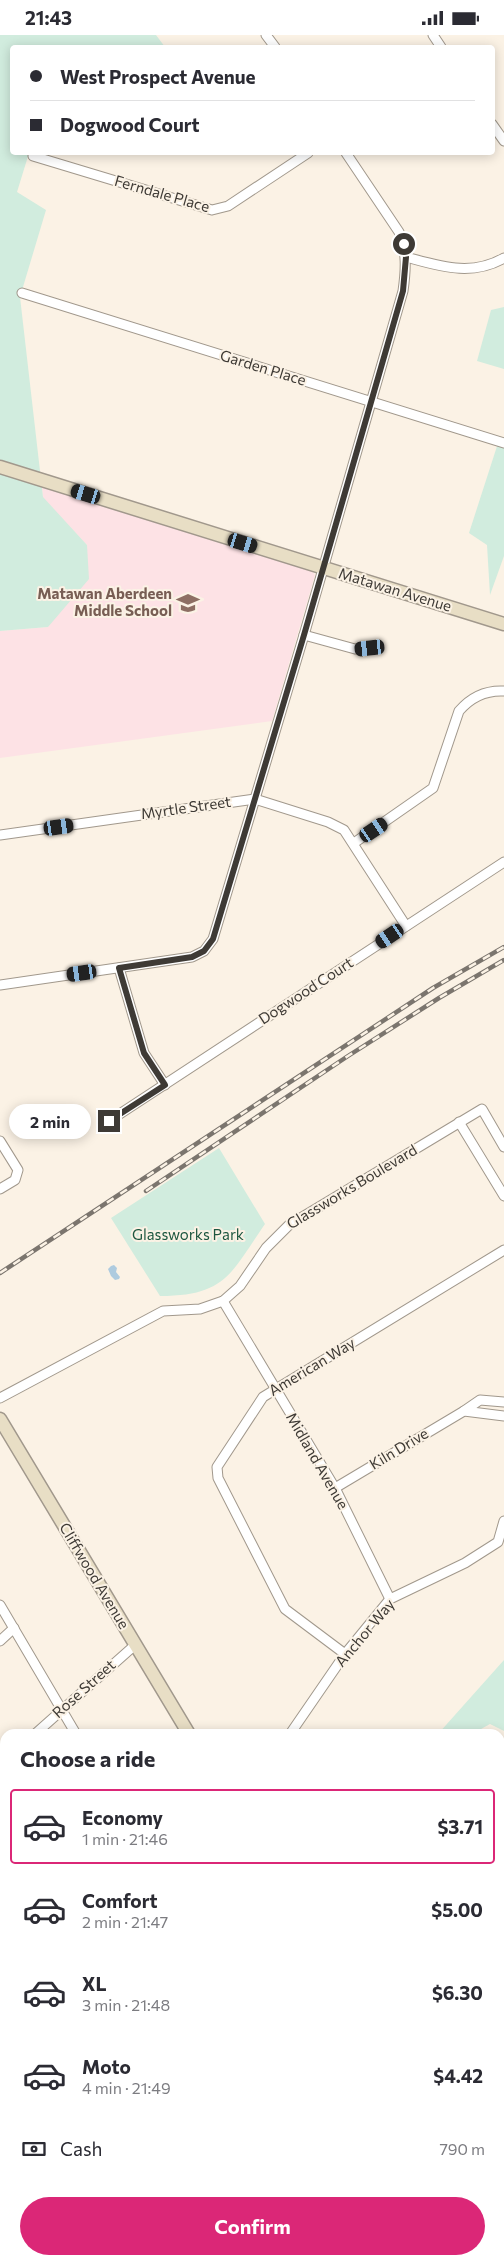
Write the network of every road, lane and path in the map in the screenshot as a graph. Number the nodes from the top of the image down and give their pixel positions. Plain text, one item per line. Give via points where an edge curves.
1 (495, 128) edge
2 (504, 141) edge
3 (305, 155) edge
4 (347, 155) edge
5 (33, 156) dead end
6 (406, 257) junction
7 (504, 258) edge
8 (22, 293) dead end
9 (372, 402) junction
10 (504, 443) edge
11 (0, 467) edge
12 (324, 568) junction
13 (504, 624) edge
14 (304, 635) junction
15 (370, 648) dead end
16 (504, 691) edge
17 (254, 799) junction
18 (0, 835) edge
19 (354, 843) junction
20 (504, 862) edge
21 (406, 926) junction
22 (119, 968) junction
23 (0, 985) edge
24 (165, 1085) junction
25 (109, 1121) dead end
26 (459, 1122) junction
27 (0, 1141) edge
28 (504, 1147) edge
29 (0, 1189) edge
30 (504, 1197) edge
31 (504, 1251) edge
32 (223, 1301) junction
33 (276, 1389) junction
34 (0, 1399) edge
35 (504, 1402) edge
36 (464, 1411) junction
37 (504, 1416) edge
38 (0, 1419) edge
39 (335, 1488) junction
40 (504, 1521) edge
41 (390, 1599) junction
42 (0, 1605) edge
43 (14, 1629) junction
44 (0, 1641) edge
45 (135, 1645) junction
46 (345, 1654) junction
47 (62, 1709) junction
48 (40, 1729) edge
49 (73, 1729) edge
50 (185, 1729) edge
51 (293, 1729) edge

1 - 2 street
3 - 5 street, Ferndale Place via 228,206 212,210
4 - 6 street via 399,233
6 - 7 street via 464,270 487,266
6 - 9 street via 403,291
8 - 9 street, Garden Place
9 - 10 street, Garden Place
9 - 12 street
11 - 12 street, Matawan Avenue
12 - 13 street, Matawan Avenue
12 - 14 street
14 - 15 street via 355,649
14 - 17 street
16 - 19 street via 483,693 459,711 433,788
17 - 18 street, Myrtle Street
17 - 19 street, Myrtle Street via 336,825
17 - 22 street via 213,939 202,952 192,957
19 - 21 street, Myrtle Street
20 - 21 street, Dogwood Court
21 - 24 street, Dogwood Court
22 - 23 street
22 - 24 street via 144,1053
24 - 25 street, Dogwood Court
26 - 28 street, Glassworks Boulevard via 482,1109
26 - 30 street
26 - 32 street, Glassworks Boulevard via 289,1225 266,1248 240,1286
27 - 29 street via 18,1170 15,1180
31 - 33 street, American Way
32 - 33 street, Midland Avenue
32 - 34 street, Glassworks Boulevard via 200,1309 163,1311
33 - 39 street, Midland Avenue
33 - 46 street, American Way via 263,1397 250,1414 217,1467 218,1478 286,1609
35 - 36 street, Kiln Drive via 480,1400
36 - 37 street
36 - 39 street, Kiln Drive
38 - 45 street, Cliffwood Avenue
39 - 41 street, Midland Avenue
40 - 41 street, Anchor Way via 498,1542 465,1563
41 - 46 street, Anchor Way
42 - 43 street
43 - 44 street
43 - 47 street
45 - 47 street, Rose Street
45 - 50 street, Cliffwood Avenue
46 - 51 street, Anchor Way
47 - 48 street, Rose Street
47 - 49 street

